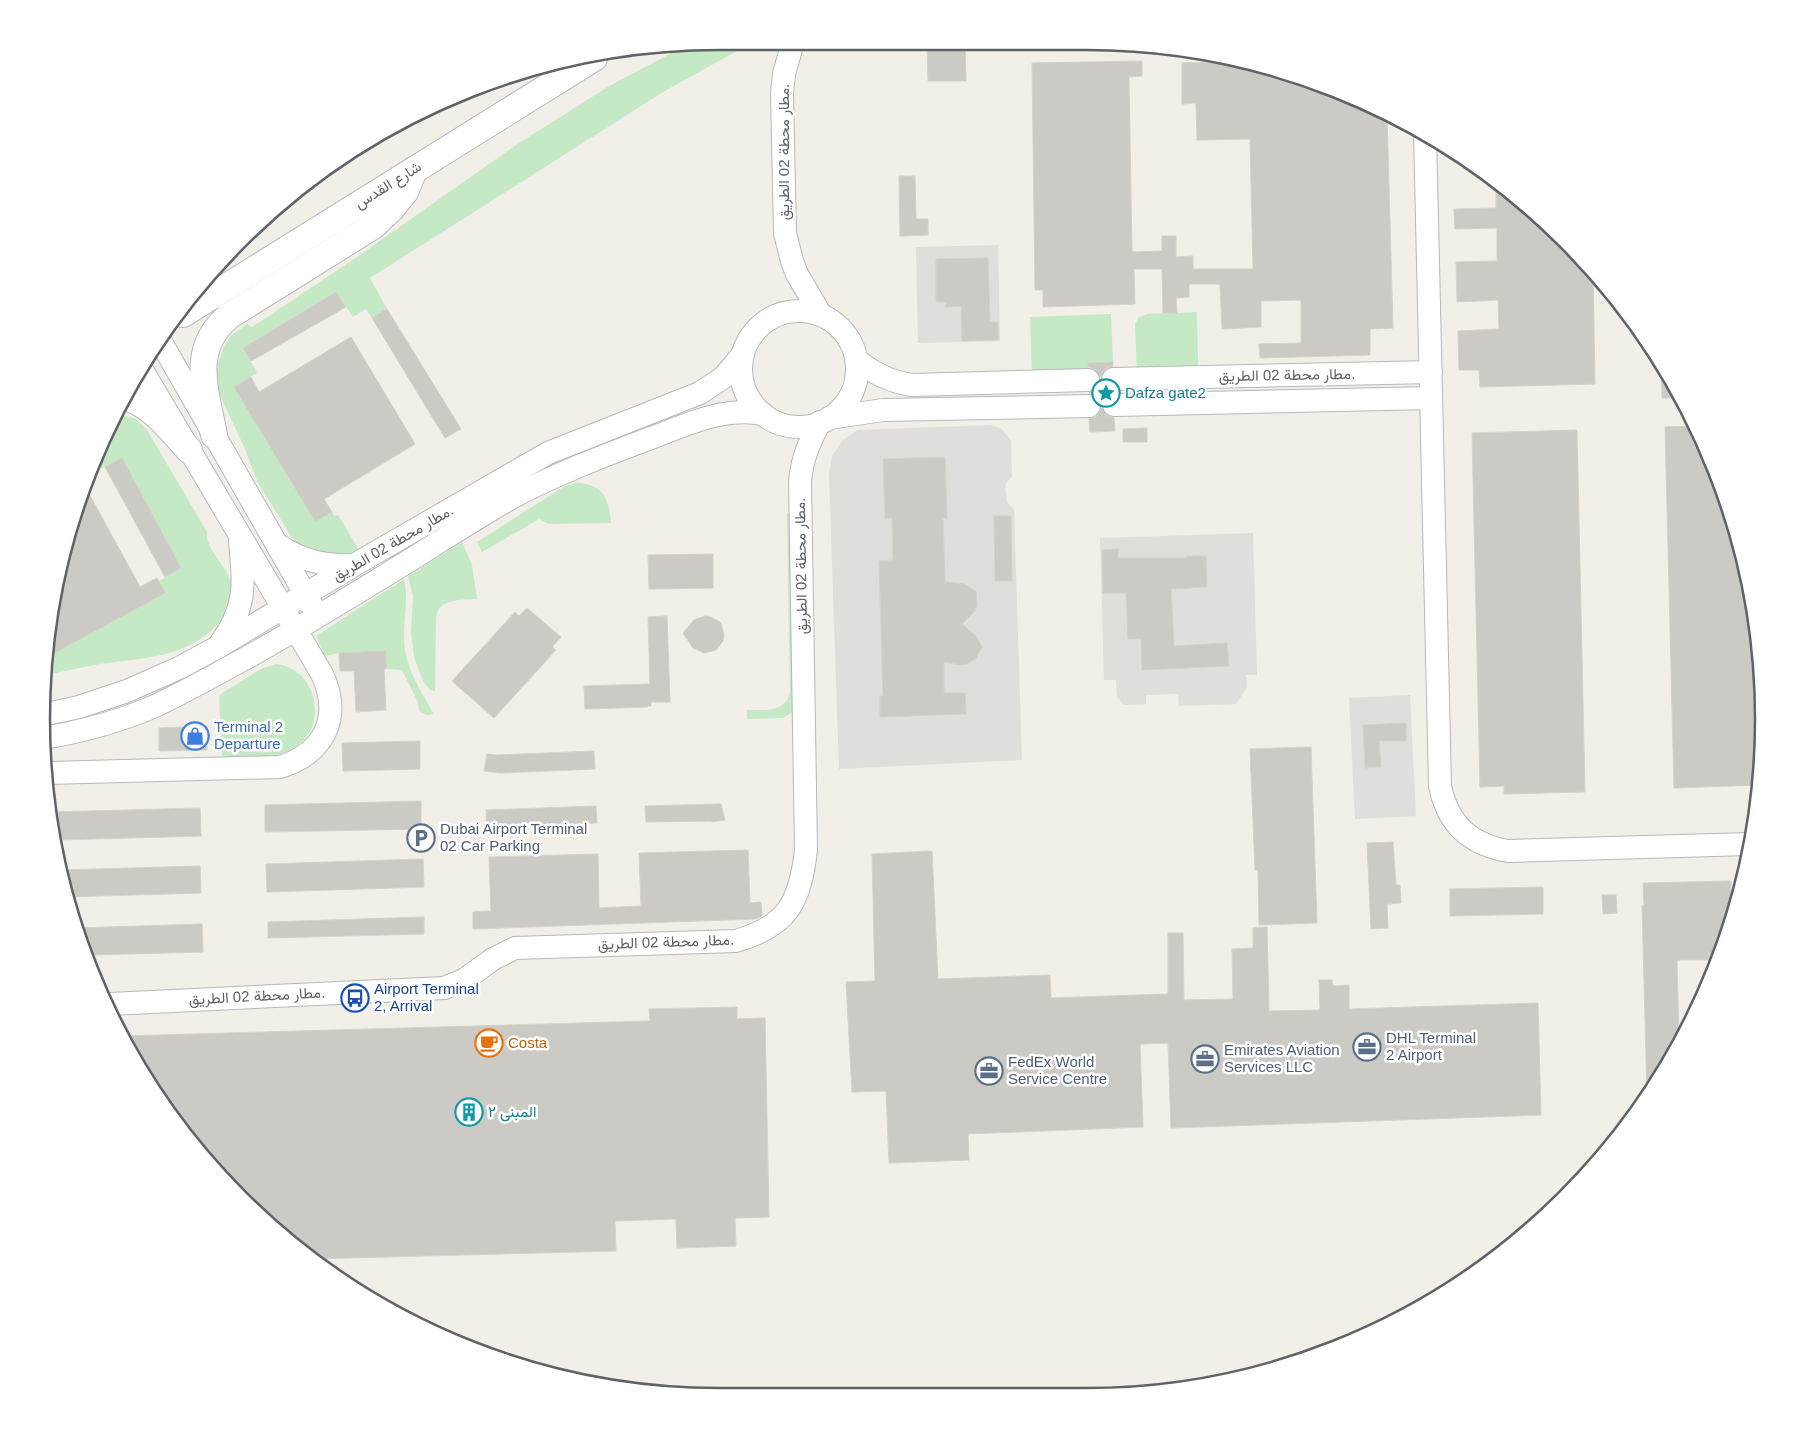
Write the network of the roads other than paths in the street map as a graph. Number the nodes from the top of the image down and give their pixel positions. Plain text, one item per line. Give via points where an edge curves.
1 (791, 50) edge
2 (585, 64) edge
3 (1425, 143) edge
4 (414, 169) junction
5 (190, 310) edge
6 (821, 315) junction
7 (163, 346) edge
8 (743, 354) junction
9 (856, 360) junction
10 (1430, 372) junction
11 (145, 375) edge
12 (1213, 377) junction
13 (1113, 379) dead end
14 (1088, 380) dead end
15 (1044, 381) junction
16 (1431, 398) junction
17 (132, 399) edge
18 (1214, 402) junction
19 (1114, 405) dead end
20 (1045, 406) junction
21 (1089, 406) dead end
22 (762, 414) junction
23 (825, 420) junction
24 (214, 435) junction
25 (189, 450) junction
26 (239, 534) junction
27 (278, 545) junction
28 (354, 565) junction
29 (305, 594) junction
30 (282, 608) junction
31 (318, 617) junction
32 (296, 630) junction
33 (218, 647) junction
34 (50, 713) edge
35 (50, 737) edge
36 (52, 773) edge
37 (1743, 844) edge
38 (114, 1004) edge

1 - 6 street, مطار محطة 02 الطريق. via 782,93 784,219 792,261
2 - 4 main road, شارع القدس
3 - 10 street
4 - 5 main road, شارع القدس
4 - 24 main road via 405,192 373,226 229,316 212,333 206,346 203,369
6 - 8 street via 798,311 775,316 755,331
6 - 9 street via 843,331
7 - 24 street
8 - 22 street via 741,376 744,387
8 - 28 street, مطار محطة 02 الطريق. via 724,377 700,394 548,453
9 - 15 street via 884,378 912,385
9 - 23 street via 853,389 844,406
10 - 12 street, مطار محطة 02 الطريق.
10 - 16 street
11 - 25 street
12 - 13 street, مطار محطة 02 الطريق.
12 - 18 street
14 - 15 street
15 - 20 street
16 - 18 street, مطار محطة 02 الطريق.
16 - 37 street via 1440,786 1445,806 1455,823 1484,845 1508,851
17 - 25 main road via 149,408
18 - 19 street, مطار محطة 02 الطريق.
20 - 21 street
20 - 23 street via 883,410
22 - 23 street via 784,425 808,426
22 - 31 street, مطار محطة 02 الطريق. via 752,411 704,418 559,474 460,528
23 - 38 street, مطار محطة 02 الطريق. via 808,444 800,489 806,850 797,896 789,910 774,924 757,935 736,941 515,948 464,980 444,988
24 - 27 street
25 - 26 street
26 - 30 street
26 - 33 street via 244,582 241,601 232,625
27 - 28 street via 316,563
27 - 29 street
28 - 29 street, مطار محطة 02 الطريق.
29 - 30 street, مطار محطة 02 الطريق.
29 - 31 street
30 - 32 street
30 - 33 street, مطار محطة 02 الطريق.
31 - 32 street, مطار محطة 02 الطريق.
32 - 35 street, مطار محطة 02 الطريق. via 148,709 94,728
32 - 36 street via 322,674 331,702 330,717 322,738 308,755 273,767
33 - 34 street, مطار محطة 02 الطريق. via 127,691

